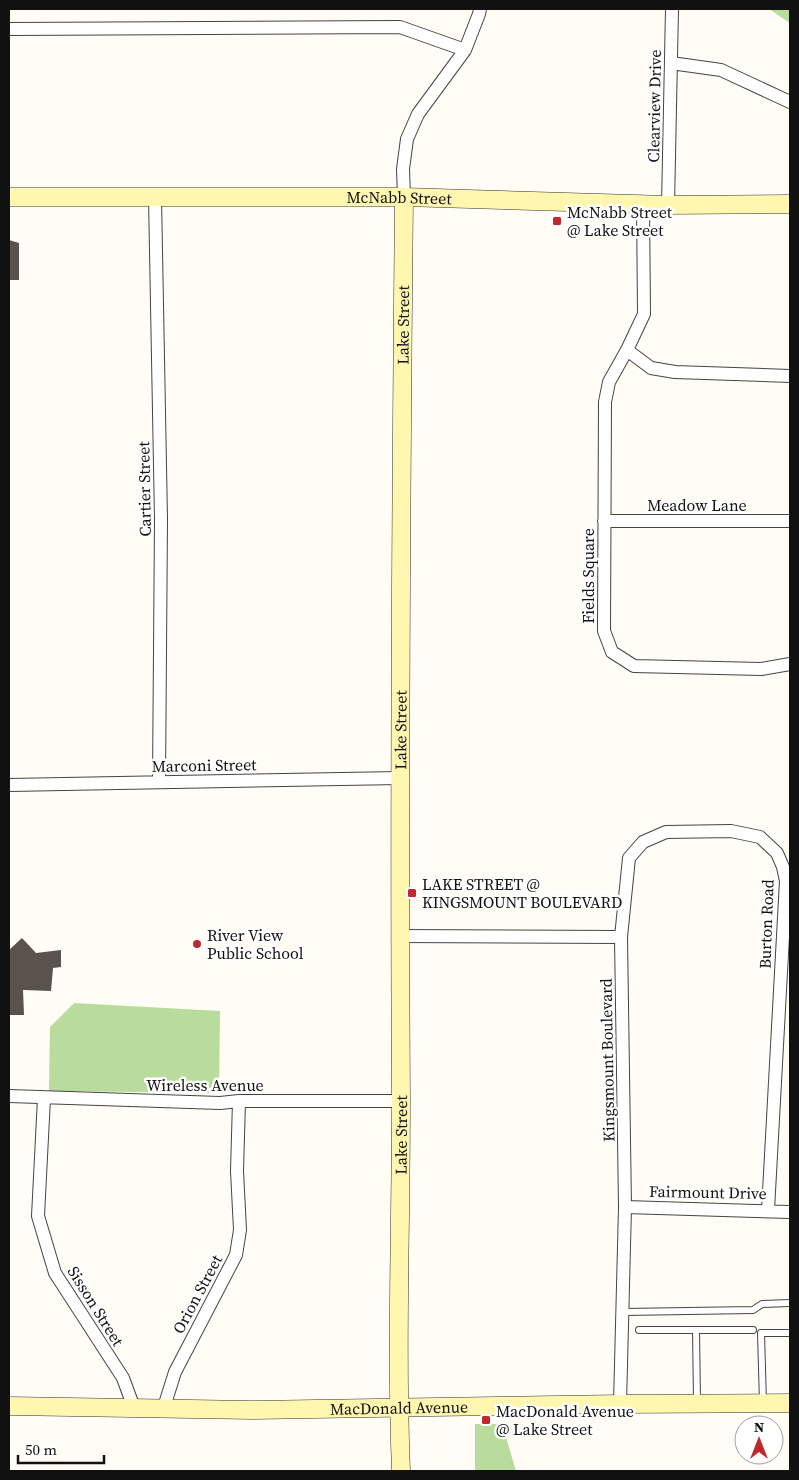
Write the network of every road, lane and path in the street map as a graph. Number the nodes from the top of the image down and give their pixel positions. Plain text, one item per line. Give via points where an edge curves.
1 (480, 9) edge
2 (672, 9) edge
3 (9, 30) edge
4 (465, 50) junction
5 (672, 63) junction
6 (790, 102) edge
7 (155, 196) junction
8 (9, 197) edge
9 (404, 197) junction
10 (643, 204) junction
11 (668, 204) junction
12 (790, 204) edge
13 (627, 350) junction
14 (790, 376) edge
15 (604, 521) junction
16 (790, 522) edge
17 (790, 664) edge
18 (400, 778) junction
19 (159, 782) junction
20 (9, 785) edge
21 (399, 936) junction
22 (621, 937) junction
23 (9, 1096) edge
24 (44, 1098) junction
25 (239, 1101) junction
26 (401, 1101) junction
27 (625, 1207) junction
28 (768, 1210) junction
29 (790, 1212) edge
30 (790, 1303) edge
31 (623, 1312) junction
32 (639, 1330) dead end
33 (696, 1330) junction
34 (753, 1330) dead end
35 (790, 1333) edge
36 (697, 1403) junction
37 (763, 1403) junction
38 (790, 1403) edge
39 (620, 1404) junction
40 (9, 1406) edge
41 (164, 1407) junction
42 (134, 1408) junction
43 (399, 1408) junction
44 (401, 1471) edge

1 - 4 street, Lake Street
2 - 5 street, Clearview Drive
3 - 4 street via 400,27
4 - 9 street, Lake Street via 418,114 407,139
5 - 6 street via 721,70
5 - 11 street, Clearview Drive
7 - 8 street, McNabb Street
7 - 9 street, McNabb Street
7 - 19 street, Cartier Street via 161,520
9 - 10 street, McNabb Street
9 - 18 street, Lake Street
10 - 11 street, McNabb Street
10 - 13 street, Fields Square via 644,314
11 - 12 street, McNabb Street
13 - 14 street via 651,368 675,372
13 - 15 street, Fields Square via 609,382 605,402
15 - 16 street, Meadow Lane
15 - 17 street, Fields Square via 604,631 612,652 634,666 760,669
18 - 19 street, Marconi Street
18 - 21 street, Lake Street
19 - 20 street, Marconi Street
21 - 22 street
21 - 26 street, Lake Street
22 - 27 street, Kingsmount Boulevard
22 - 28 street, Burton Road via 629,858 643,842 666,832 731,831 760,837 777,853 786,881
23 - 24 street, Wireless Avenue
24 - 25 street, Wireless Avenue via 220,1104
24 - 42 street, Sisson Street via 38,1216 55,1273 123,1378
25 - 26 street, Wireless Avenue
25 - 41 street, Orion Street via 237,1171 240,1230 236,1255 175,1372
26 - 43 street, Lake Street
27 - 28 street, Fairmount Drive
27 - 31 street, Kingsmount Boulevard
28 - 29 street, Fairmount Drive
30 - 31 lane via 762,1304 753,1310
31 - 39 street, Kingsmount Boulevard
32 - 33 lane
33 - 34 lane
33 - 36 lane
35 - 37 lane via 761,1333
36 - 37 street, MacDonald Avenue
36 - 39 street, MacDonald Avenue
37 - 38 street, MacDonald Avenue
39 - 43 street, MacDonald Avenue
40 - 42 street, MacDonald Avenue
41 - 42 street, MacDonald Avenue
41 - 43 street, MacDonald Avenue via 252,1410
43 - 44 street, Lake Street

